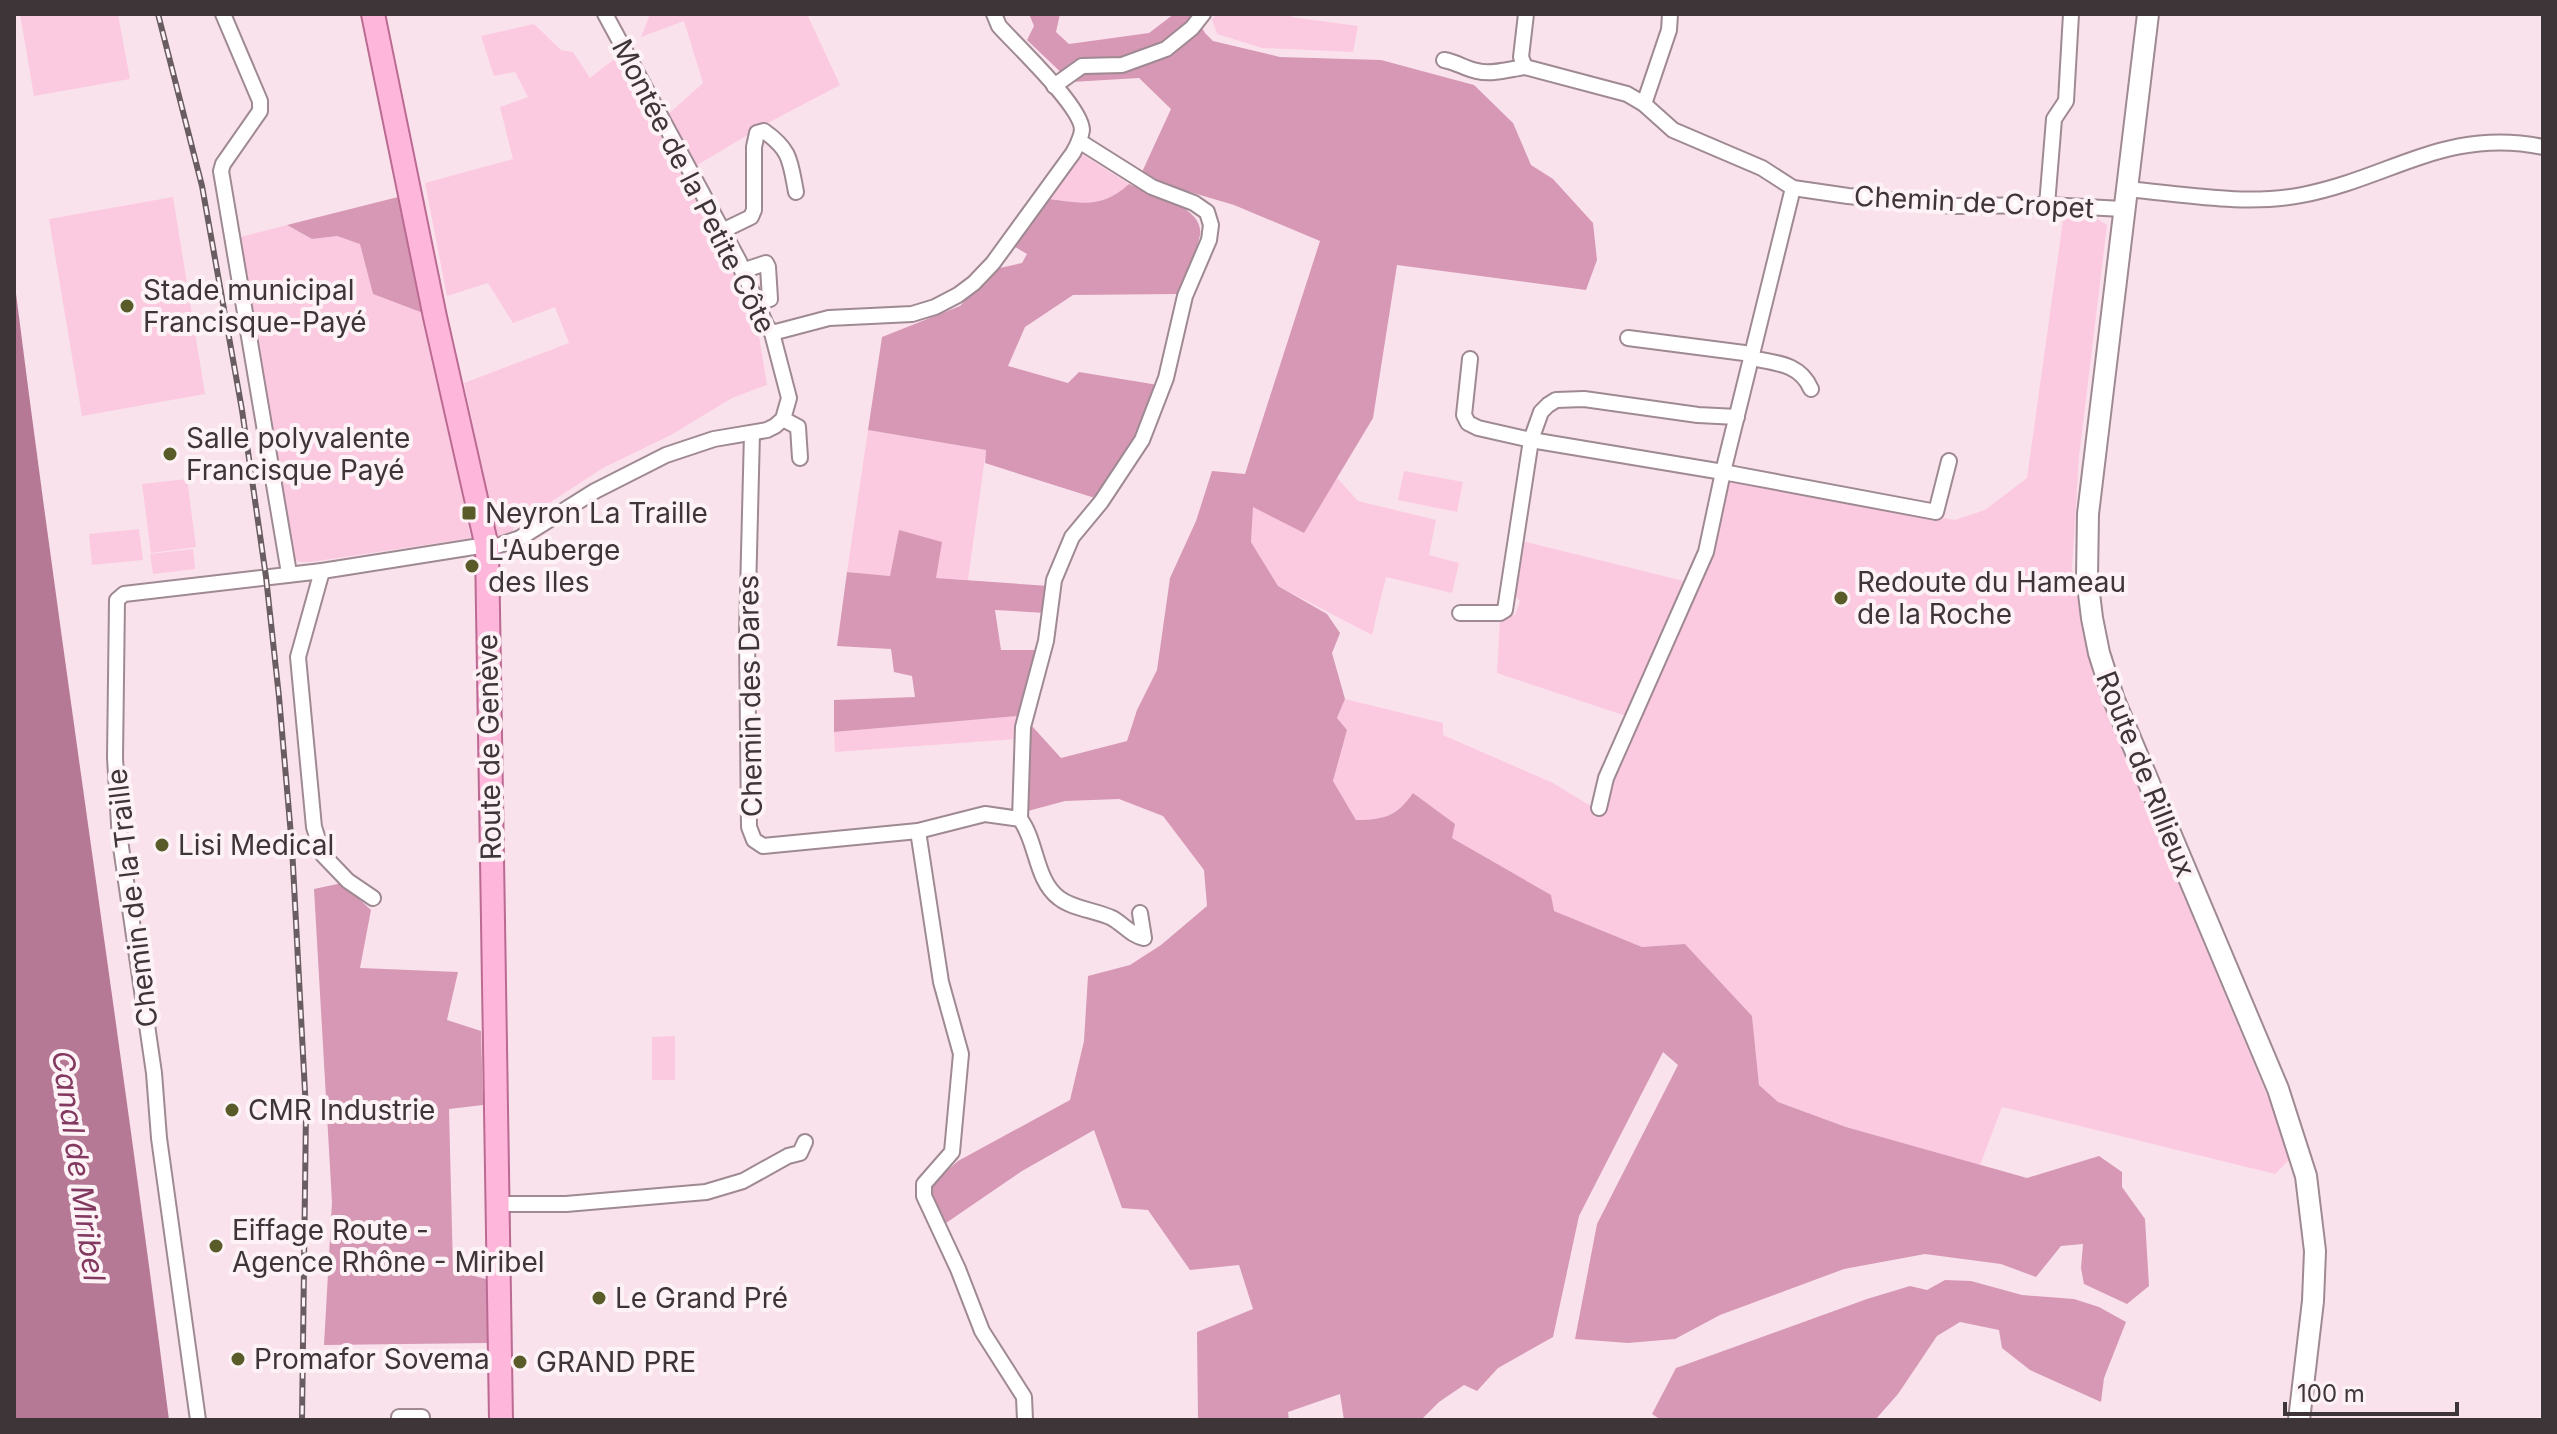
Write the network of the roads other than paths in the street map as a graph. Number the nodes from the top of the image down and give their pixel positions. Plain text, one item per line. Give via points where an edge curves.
1 (223, 14) edge
2 (373, 14) edge
3 (605, 14) edge
4 (994, 14) edge
5 (1203, 14) edge
6 (1526, 14) edge
7 (1670, 14) edge
8 (2071, 14) edge
9 (2148, 14) edge
10 (1444, 60) dead end
11 (1525, 67) junction
12 (1054, 86) junction
13 (1644, 104) junction
14 (1079, 141) junction
15 (2543, 147) edge
16 (1793, 188) junction
17 (796, 192) dead end
18 (2124, 199) junction
19 (2047, 205) junction
20 (722, 231) junction
21 (742, 271) junction
22 (756, 303) junction
23 (772, 333) junction
24 (1628, 338) dead end
25 (1752, 356) junction
26 (1470, 359) dead end
27 (1811, 389) dead end
28 (1737, 417) junction
29 (783, 419) junction
30 (752, 433) junction
31 (1531, 440) junction
32 (800, 458) dead end
33 (1949, 461) dead end
34 (1723, 472) junction
35 (487, 547) junction
36 (322, 571) junction
37 (289, 573) junction
38 (1460, 613) dead end
39 (1599, 808) dead end
40 (1020, 819) junction
41 (918, 831) junction
42 (373, 898) dead end
43 (1140, 913) dead end
44 (805, 1142) dead end
45 (497, 1204) junction
46 (399, 1417) dead end
47 (198, 1420) edge
48 (422, 1420) edge
49 (501, 1420) edge
50 (1025, 1420) edge
51 (2299, 1420) edge

1 - 37 street via 260,101 257,117 221,171
2 - 35 main road, Route de Genève
3 - 20 street, Montée de la Petite Côte
4 - 12 street
5 - 12 street via 1166,49 1122,65 1082,66
6 - 11 street via 1521,57
7 - 13 street
8 - 19 street via 2066,101 2054,119
9 - 18 street, Route de Rillieux
10 - 11 street via 1475,71
11 - 13 street, Chemin de Cropet via 1613,88
12 - 14 street via 1080,119
13 - 16 street, Chemin de Cropet via 1673,130 1762,168
14 - 23 street via 993,263 958,295 912,314 829,318
14 - 40 street via 1152,187 1194,203 1207,212 1211,225 1142,440 1072,537 1058,567 1046,641 1023,727
15 - 18 street, Chemin de Cropet via 2457,145 2317,191 2278,198
16 - 19 street, Chemin de Cropet via 1954,206
16 - 25 street
17 - 20 street via 782,144 764,131 757,133 754,210 751,217
18 - 19 street, Chemin de Cropet
18 - 51 street, Route de Rillieux via 2088,514 2092,618 2125,730 2278,1089 2306,1176 2315,1251
20 - 21 street, Montée de la Petite Côte
21 - 22 street, Montée de la Petite Côte
21 - 22 street via 766,263 768,267 770,299
22 - 23 street, Montée de la Petite Côte
23 - 29 street, Montée de la Petite Côte via 789,398
24 - 25 street
25 - 27 street via 1791,366
25 - 28 street
26 - 31 street via 1464,415 1468,423
28 - 31 street via 1556,400 1541,412
28 - 34 street
29 - 30 street
29 - 32 street via 798,427
30 - 35 street, Chemin de la Traille via 666,455 520,538
30 - 41 street, Chemin des Dares via 747,633 749,827 754,840 763,846
31 - 34 street
31 - 38 street via 1505,610
33 - 34 street via 1936,512
34 - 39 street via 1706,552 1606,778
35 - 36 street, Chemin de la Traille
35 - 45 main road, Route de Genève
36 - 37 street, Chemin de la Traille
36 - 42 street via 298,657 314,827 323,855
37 - 47 street, Chemin de la Traille via 124,594 117,600 118,811
40 - 41 street, Chemin des Dares via 985,814
40 - 43 street via 1057,897 1114,919 1144,938
41 - 50 street via 941,982 961,1054 952,1152 924,1184 924,1196 982,1331 1024,1397
44 - 45 street via 800,1153 743,1181 706,1192
45 - 49 main road, Route de Genève
46 - 48 street

